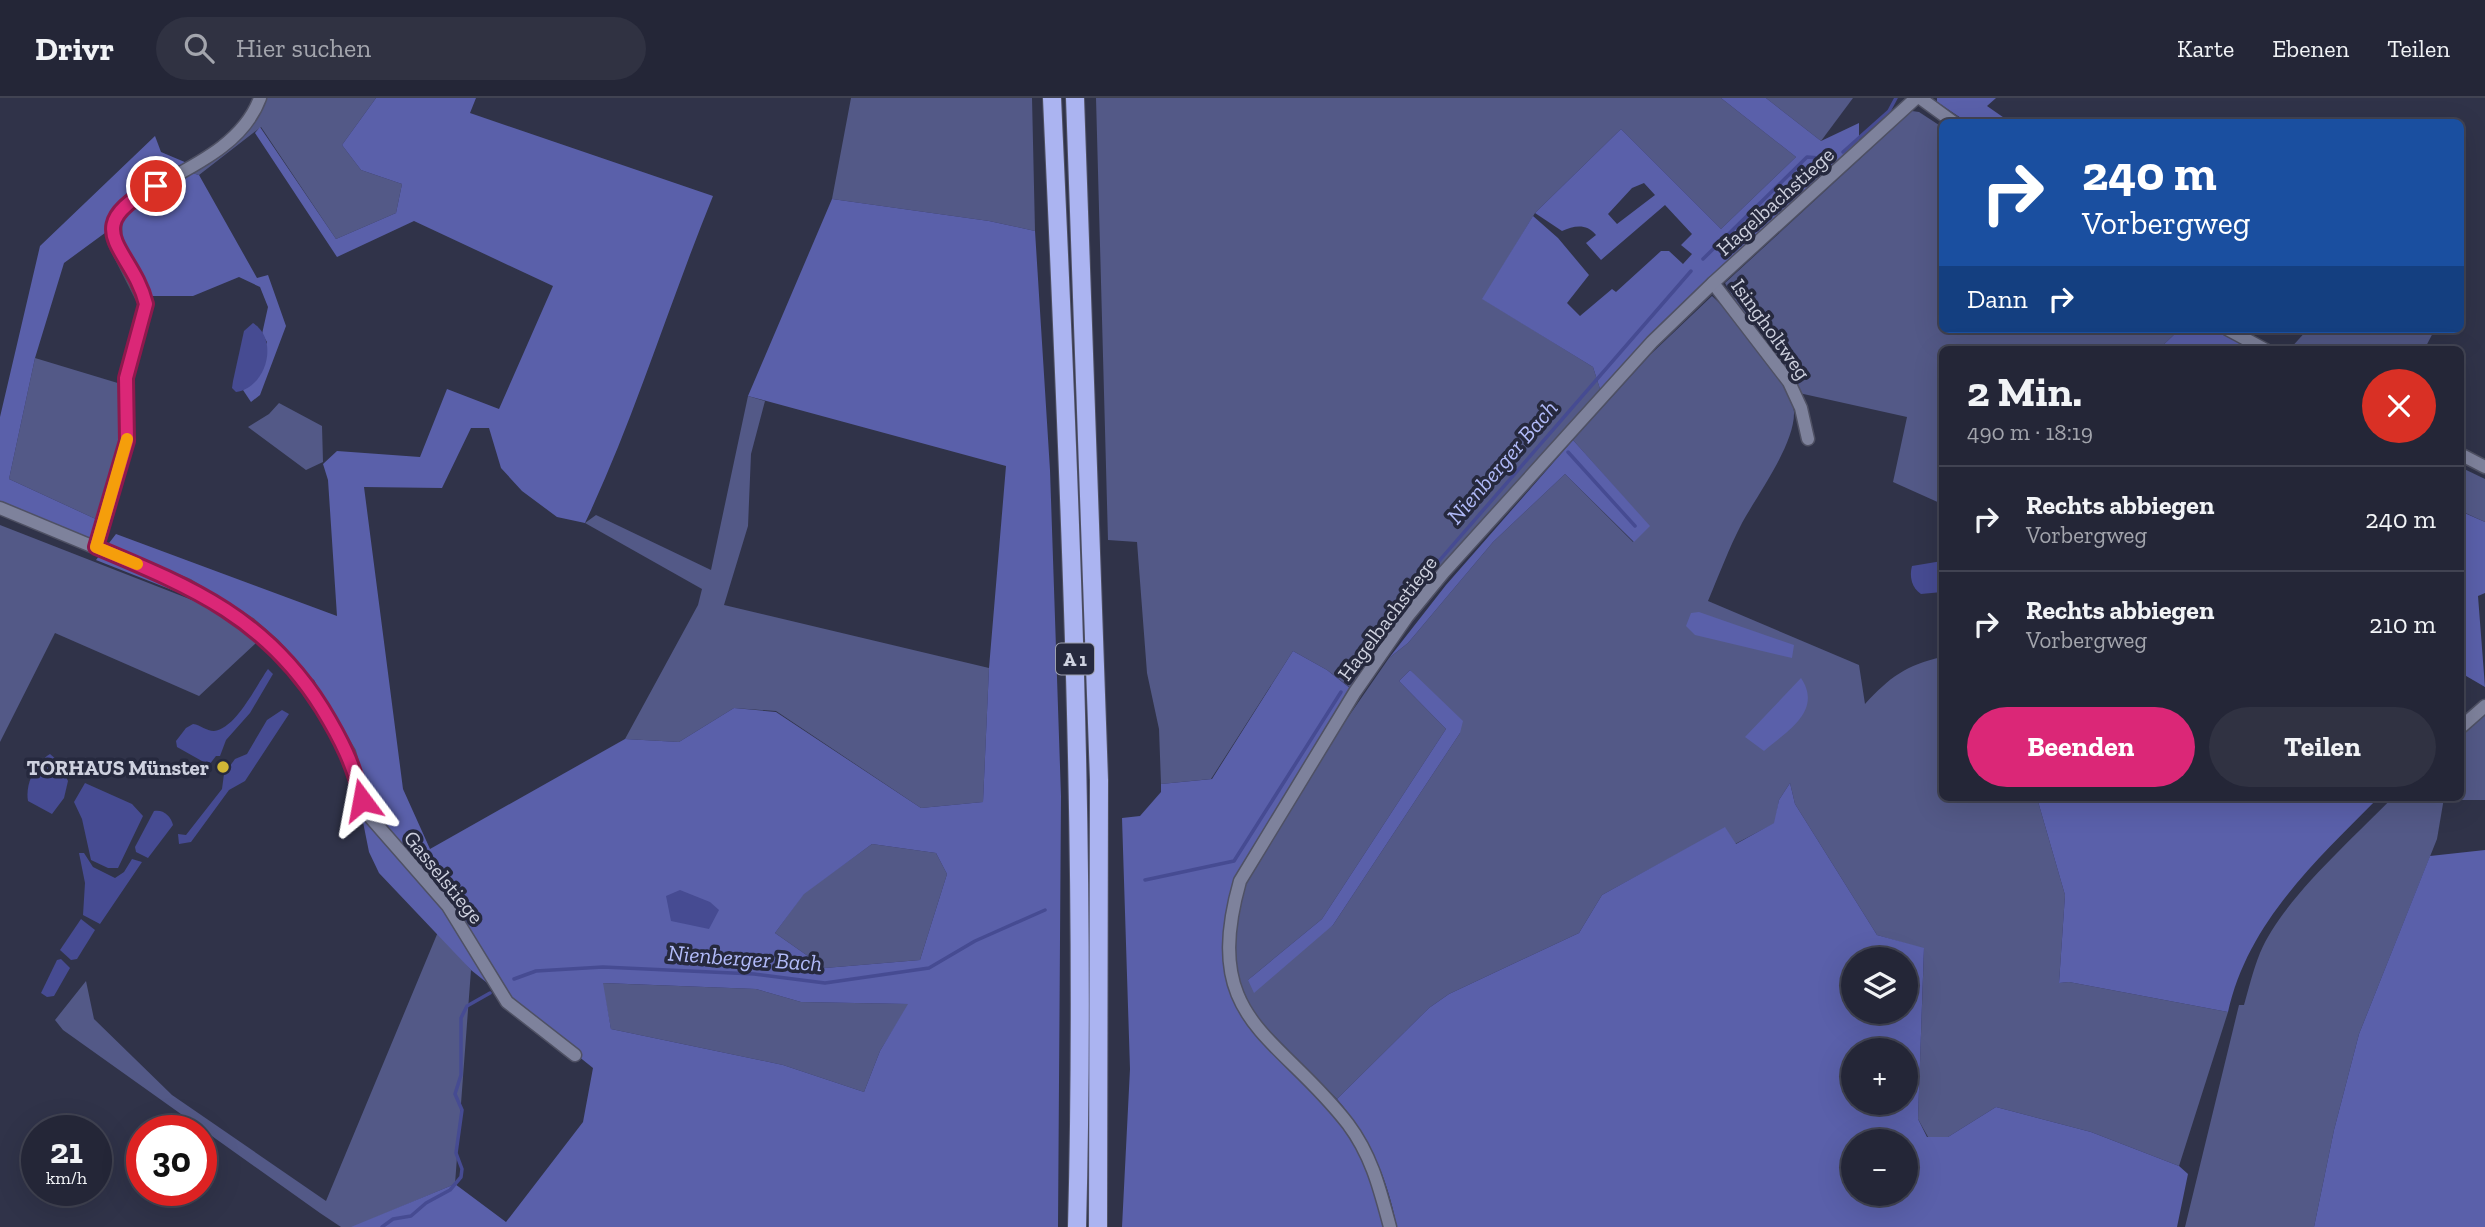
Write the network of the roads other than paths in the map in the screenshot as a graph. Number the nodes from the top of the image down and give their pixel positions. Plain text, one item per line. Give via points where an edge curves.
1 (260, 98) edge
2 (1052, 98) edge
3 (1075, 98) edge
4 (1918, 98) edge
5 (1949, 119) edge
6 (1713, 283) junction
7 (2234, 333) edge
8 (2259, 346) edge
9 (1808, 439) dead end
10 (2464, 456) edge
11 (2485, 467) edge
12 (0, 508) edge
13 (96, 547) junction
14 (2485, 706) edge
15 (2464, 724) edge
16 (575, 1055) dead end
17 (1078, 1224) edge
18 (1098, 1227) edge
19 (1390, 1227) edge

1 - 13 street via 247,123 230,140 199,163 135,197 115,218 115,243 146,304 126,378 127,441
2 - 17 highway, A 1 via 1078,756
3 - 18 highway, A 1 via 1099,780
4 - 5 street
4 - 6 street, Hagelbachstiege
6 - 9 street, Isingholtweg via 1789,382
6 - 19 street, Hagelbachstiege via 1583,416 1407,617 1348,703 1240,881 1230,946 1241,1003 1265,1040 1322,1094 1359,1140 1377,1176
7 - 8 street
10 - 11 street
12 - 13 street, Gasselstiege
13 - 16 street, Gasselstiege via 188,586 249,624 274,646 315,697 349,753 371,818 448,906 507,1002
14 - 15 street

